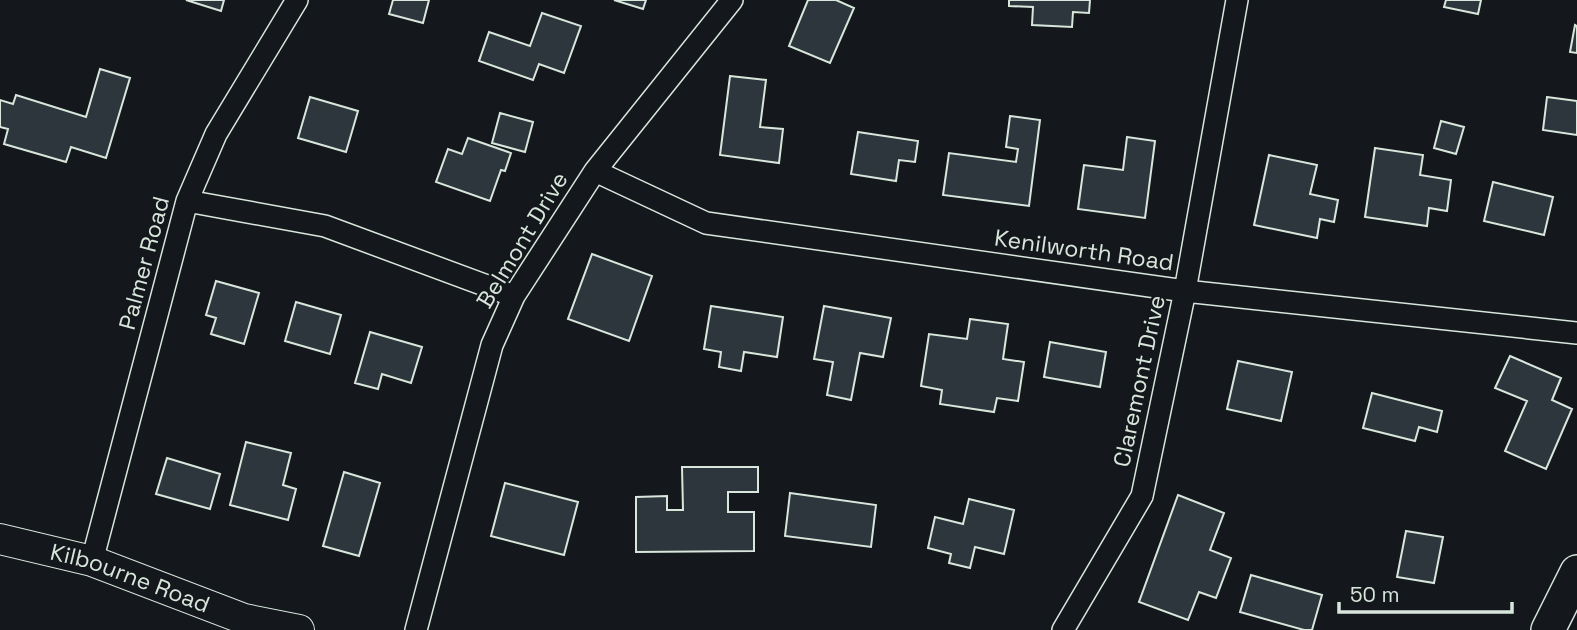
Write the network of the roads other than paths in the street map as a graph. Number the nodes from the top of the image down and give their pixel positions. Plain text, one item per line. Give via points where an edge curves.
1 (297, 0) edge
2 (732, 0) edge
3 (1237, 0) edge
4 (595, 171) junction
5 (187, 201) junction
6 (1185, 291) junction
7 (514, 296) junction
8 (1577, 333) edge
9 (0, 539) edge
10 (92, 561) junction
11 (1577, 572) edge
12 (299, 630) edge
13 (416, 630) edge
14 (1063, 630) edge
15 (1548, 630) edge

1 - 5 street, Palmer Road via 216,134
2 - 4 street, Belmont Drive
3 - 6 street, Claremont Drive
4 - 6 street, Kenilworth Road via 706,223
4 - 7 street, Belmont Drive
5 - 7 street via 325,226
5 - 10 street, Palmer Road
6 - 8 street, Kenilworth Road
6 - 14 street, Claremont Drive via 1142,496
7 - 13 street, Belmont Drive via 492,345
9 - 10 street, Kilbourne Road
10 - 12 street, Kilbourne Road via 244,619
11 - 15 main road

